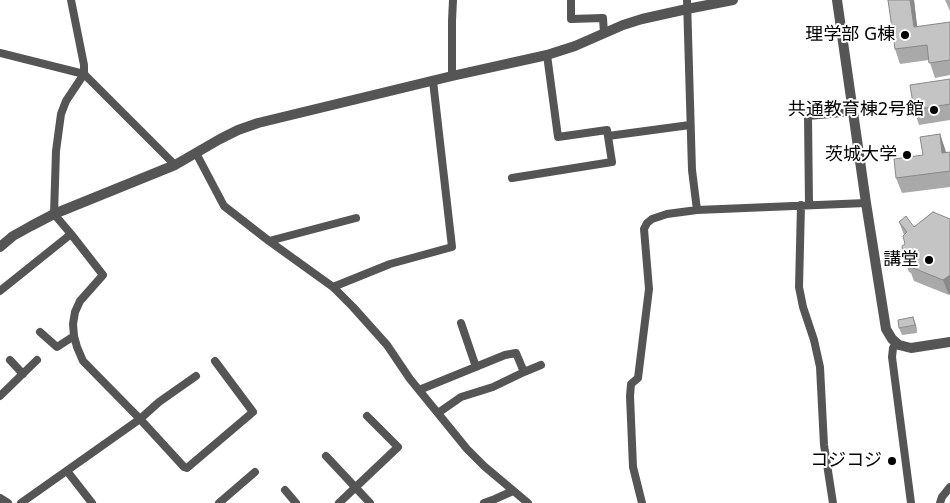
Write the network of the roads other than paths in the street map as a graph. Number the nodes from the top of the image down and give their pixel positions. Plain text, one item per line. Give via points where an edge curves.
1 (72, 0) edge
2 (453, 0) edge
3 (571, 0) edge
4 (733, 0) edge
5 (837, 0) edge
6 (687, 4) edge
7 (604, 33) junction
8 (0, 53) edge
9 (547, 55) junction
10 (84, 74) junction
11 (452, 76) junction
12 (433, 82) junction
13 (853, 112) junction
14 (690, 125) junction
15 (608, 136) junction
16 (196, 154) junction
17 (175, 165) junction
18 (512, 178) dead end
19 (866, 203) junction
20 (805, 205) junction
21 (697, 210) junction
22 (54, 214) junction
23 (356, 218) dead end
24 (71, 234) junction
25 (269, 241) junction
26 (0, 247) edge
27 (333, 288) junction
28 (0, 291) edge
29 (461, 323) dead end
30 (40, 332) dead end
31 (74, 336) junction
32 (950, 342) edge
33 (896, 343) junction
34 (10, 360) dead end
35 (37, 360) dead end
36 (215, 361) dead end
37 (541, 365) dead end
38 (476, 367) junction
39 (524, 372) junction
40 (23, 374) junction
41 (196, 376) dead end
42 (420, 390) junction
43 (0, 396) edge
44 (438, 413) junction
45 (367, 416) dead end
46 (140, 419) junction
47 (326, 456) dead end
48 (68, 471) junction
49 (255, 472) dead end
50 (356, 487) junction
51 (950, 487) edge
52 (285, 490) dead end
53 (513, 490) junction
54 (0, 498) edge
55 (8, 503) edge
56 (21, 503) edge
57 (92, 503) edge
58 (218, 503) edge
59 (296, 503) edge
60 (338, 503) edge
61 (370, 503) edge
62 (484, 503) edge
63 (528, 503) edge
64 (642, 503) edge
65 (833, 503) edge
66 (911, 503) edge
67 (940, 503) edge

1 - 10 street
2 - 11 street
3 - 7 street via 570,19 603,18
4 - 6 street
5 - 13 street
6 - 7 street
6 - 14 street
7 - 9 street
8 - 10 street
9 - 11 street
9 - 15 street via 558,137 606,130
10 - 17 street
10 - 22 street via 61,114
11 - 12 street
12 - 16 street via 258,122
12 - 27 street via 452,247 390,264
13 - 19 street
13 - 20 street via 808,116
14 - 15 street
14 - 21 street
15 - 18 street via 612,162
16 - 17 street
16 - 25 street via 224,206
17 - 22 street
19 - 20 street
19 - 33 street via 886,328
20 - 21 street
20 - 65 street via 799,286 820,367 824,445
21 - 64 street via 652,219 644,229 649,289 638,378 631,384 630,396 633,467
22 - 24 street
22 - 26 street
23 - 25 street
24 - 28 street
24 - 31 street via 103,275 74,312
25 - 27 street
27 - 42 street via 387,345
29 - 38 street
30 - 31 street via 57,347
31 - 46 street via 83,361
32 - 33 street via 911,348
33 - 66 street via 892,357
34 - 40 street
35 - 40 street
36 - 46 street via 253,412 187,468
37 - 39 street
38 - 39 street via 516,353
38 - 42 street
39 - 44 street via 461,397
40 - 43 street
41 - 46 street via 158,402
42 - 44 street
44 - 53 street via 484,466
45 - 50 street via 398,447
46 - 48 street
47 - 50 street
48 - 56 street
48 - 57 street
49 - 58 street
50 - 60 street
50 - 61 street
51 - 67 street
52 - 59 street
53 - 62 street
53 - 63 street
54 - 55 street

